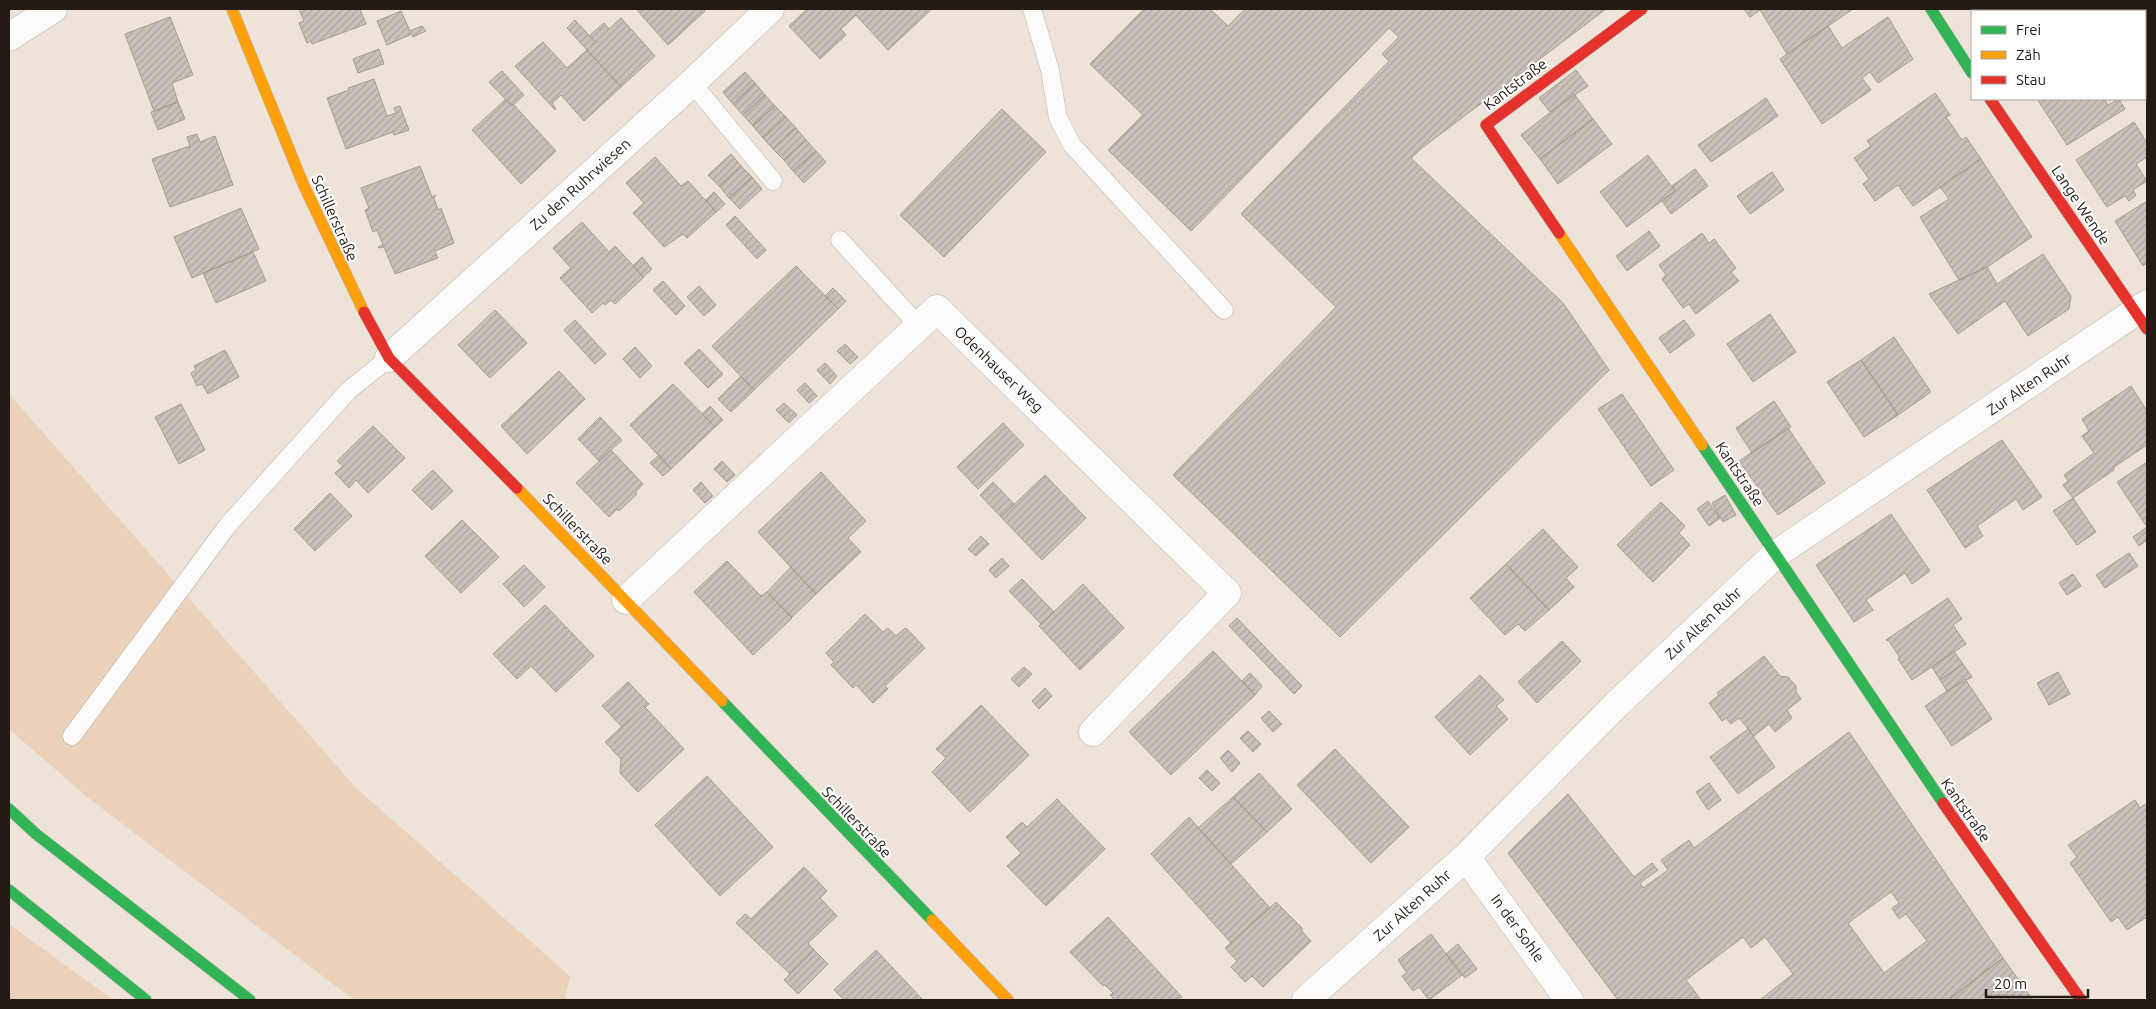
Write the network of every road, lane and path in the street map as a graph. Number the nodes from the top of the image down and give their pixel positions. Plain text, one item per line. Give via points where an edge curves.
1 (53, 9) edge
2 (232, 9) edge
3 (770, 9) edge
4 (1032, 9) edge
5 (1642, 9) edge
6 (1931, 9) edge
7 (9, 37) edge
8 (1971, 71) edge
9 (692, 83) junction
10 (1991, 100) edge
11 (773, 181) dead end
12 (840, 240) dead end
13 (1224, 310) dead end
14 (2144, 315) edge
15 (919, 326) junction
16 (388, 358) junction
17 (1776, 554) junction
18 (626, 600) junction
19 (1093, 732) dead end
20 (72, 736) dead end
21 (9, 809) edge
22 (1466, 857) junction
23 (9, 890) edge
24 (146, 1000) edge
25 (250, 1000) edge
26 (1008, 1000) edge
27 (1306, 1000) edge
28 (1570, 1000) edge
29 (2081, 1000) edge

1 - 7 street
2 - 16 main road, Schillerstraße via 319,222 361,312
3 - 9 street, Zu den Ruhrwiesen
4 - 13 lane via 1050,70 1058,118 1072,145
5 - 17 main road, Kantstraße via 1486,125
6 - 8 main road
9 - 11 lane
9 - 16 street, Zu den Ruhrwiesen
10 - 14 main road, Lange Wende
12 - 15 lane
14 - 17 street, Zur Alten Ruhr
15 - 18 street, Odenhauser Weg
15 - 19 street, Odenhauser Weg via 937,309 1227,593
16 - 18 main road, Schillerstraße
16 - 20 lane via 349,390 228,526
17 - 22 street, Zur Alten Ruhr via 1617,704
17 - 29 main road, Kantstraße via 1907,752
18 - 26 main road, Schillerstraße
21 - 25 main road via 36,834
22 - 27 street, Zur Alten Ruhr
22 - 28 street, In der Sohle
23 - 24 main road

